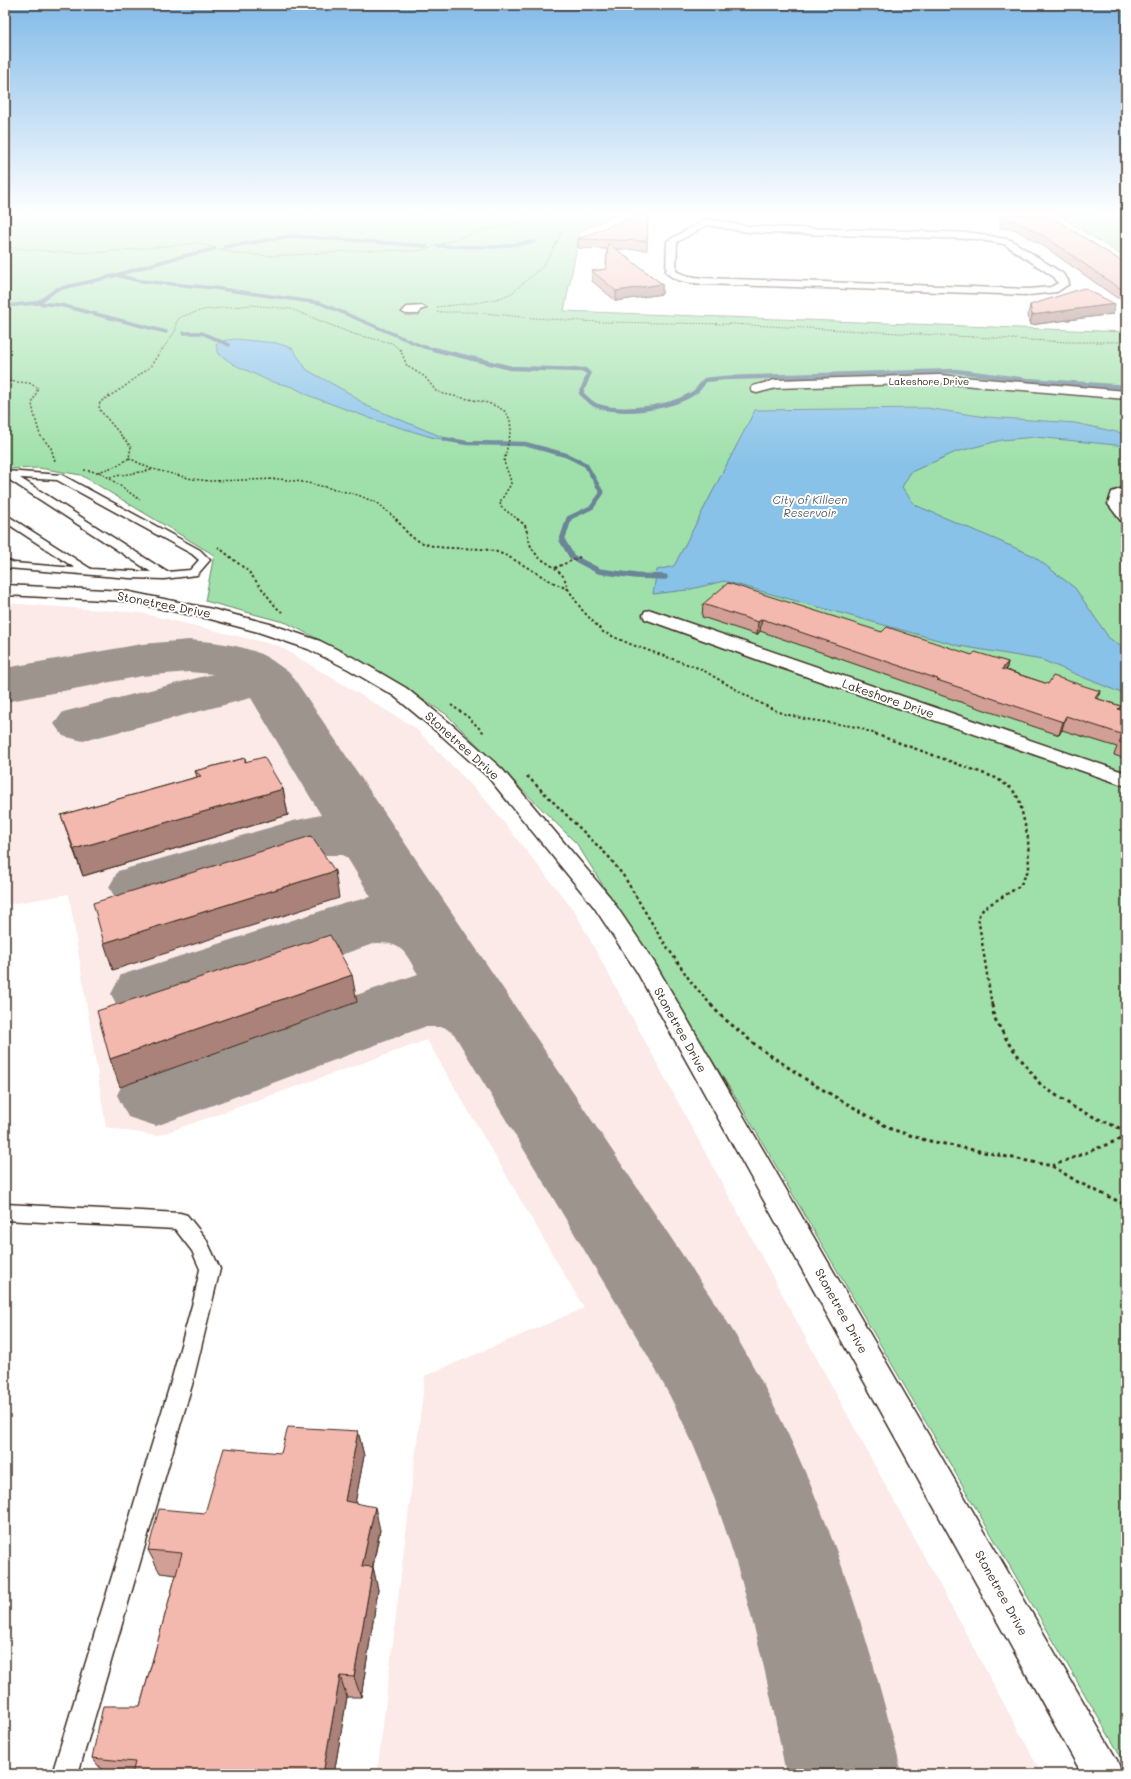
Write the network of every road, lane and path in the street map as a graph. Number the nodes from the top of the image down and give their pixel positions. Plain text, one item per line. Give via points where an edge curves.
1 (500, 298) edge
2 (1126, 342) edge
3 (5, 381) edge
4 (757, 389) dead end
5 (1126, 395) edge
6 (129, 458) junction
7 (55, 461) dead end
8 (153, 469) junction
9 (6, 474) edge
10 (109, 477) junction
11 (1126, 491) edge
12 (141, 501) dead end
13 (5, 518) edge
14 (1126, 518) edge
15 (216, 546) dead end
16 (582, 556) dead end
17 (5, 562) edge
18 (555, 568) junction
19 (88, 572) junction
20 (164, 576) junction
21 (568, 589) junction
22 (5, 590) edge
23 (651, 615) dead end
24 (288, 617) dead end
25 (445, 701) dead end
26 (489, 738) dead end
27 (523, 773) dead end
28 (1126, 780) edge
29 (1126, 1131) edge
30 (1126, 1137) edge
31 (1052, 1166) junction
32 (1126, 1205) edge
33 (5, 1212) edge
34 (65, 1774) edge
35 (1103, 1774) edge

1 - 2 path via 420,311 474,312 598,322 731,324 1082,343
3 - 7 path via 29,383 38,388 32,404 34,414 40,435 51,448
4 - 5 street, Lakeshore Drive via 774,384 940,379
6 - 8 path via 137,464
6 - 10 path via 119,465 98,472
6 - 18 path via 131,446 99,409 100,402 150,367 176,330 176,323 180,317 201,310 234,306 289,308 356,336 397,346 407,366 423,374 435,390 500,407 510,418 510,439 503,467 511,478 511,484 500,502 501,507 525,526 531,548 538,557
8 - 10 path
8 - 21 path via 191,480 279,478 348,493 385,508 410,535 421,542 435,546 498,552 525,565 554,584
9 - 20 lane
9 - 20 lane via 59,477 196,552 205,560 193,573
10 - 12 path
11 - 14 street via 1117,495 1115,504
13 - 19 lane
15 - 24 path via 258,581 276,607
16 - 18 path
17 - 19 lane via 11,566
18 - 21 path via 564,577
19 - 20 lane
21 - 29 path via 582,610 603,632 701,669 781,713 857,728 883,736 996,778 1012,789 1022,808 1028,838 1029,869 1020,886 984,908 978,918 994,1017 1009,1044 1041,1085 1078,1110
22 - 35 street, Stonetree Drive via 125,596 234,620 314,645 400,692 450,732 495,773 602,902 646,968
23 - 28 street, Lakeshore Drive via 780,662
25 - 26 path via 468,717
27 - 31 path via 610,857 691,982 720,1015 758,1047 813,1084 891,1129 925,1140
30 - 31 path
31 - 32 path via 1078,1182
33 - 34 lane via 180,1221 199,1245 210,1269 181,1385

